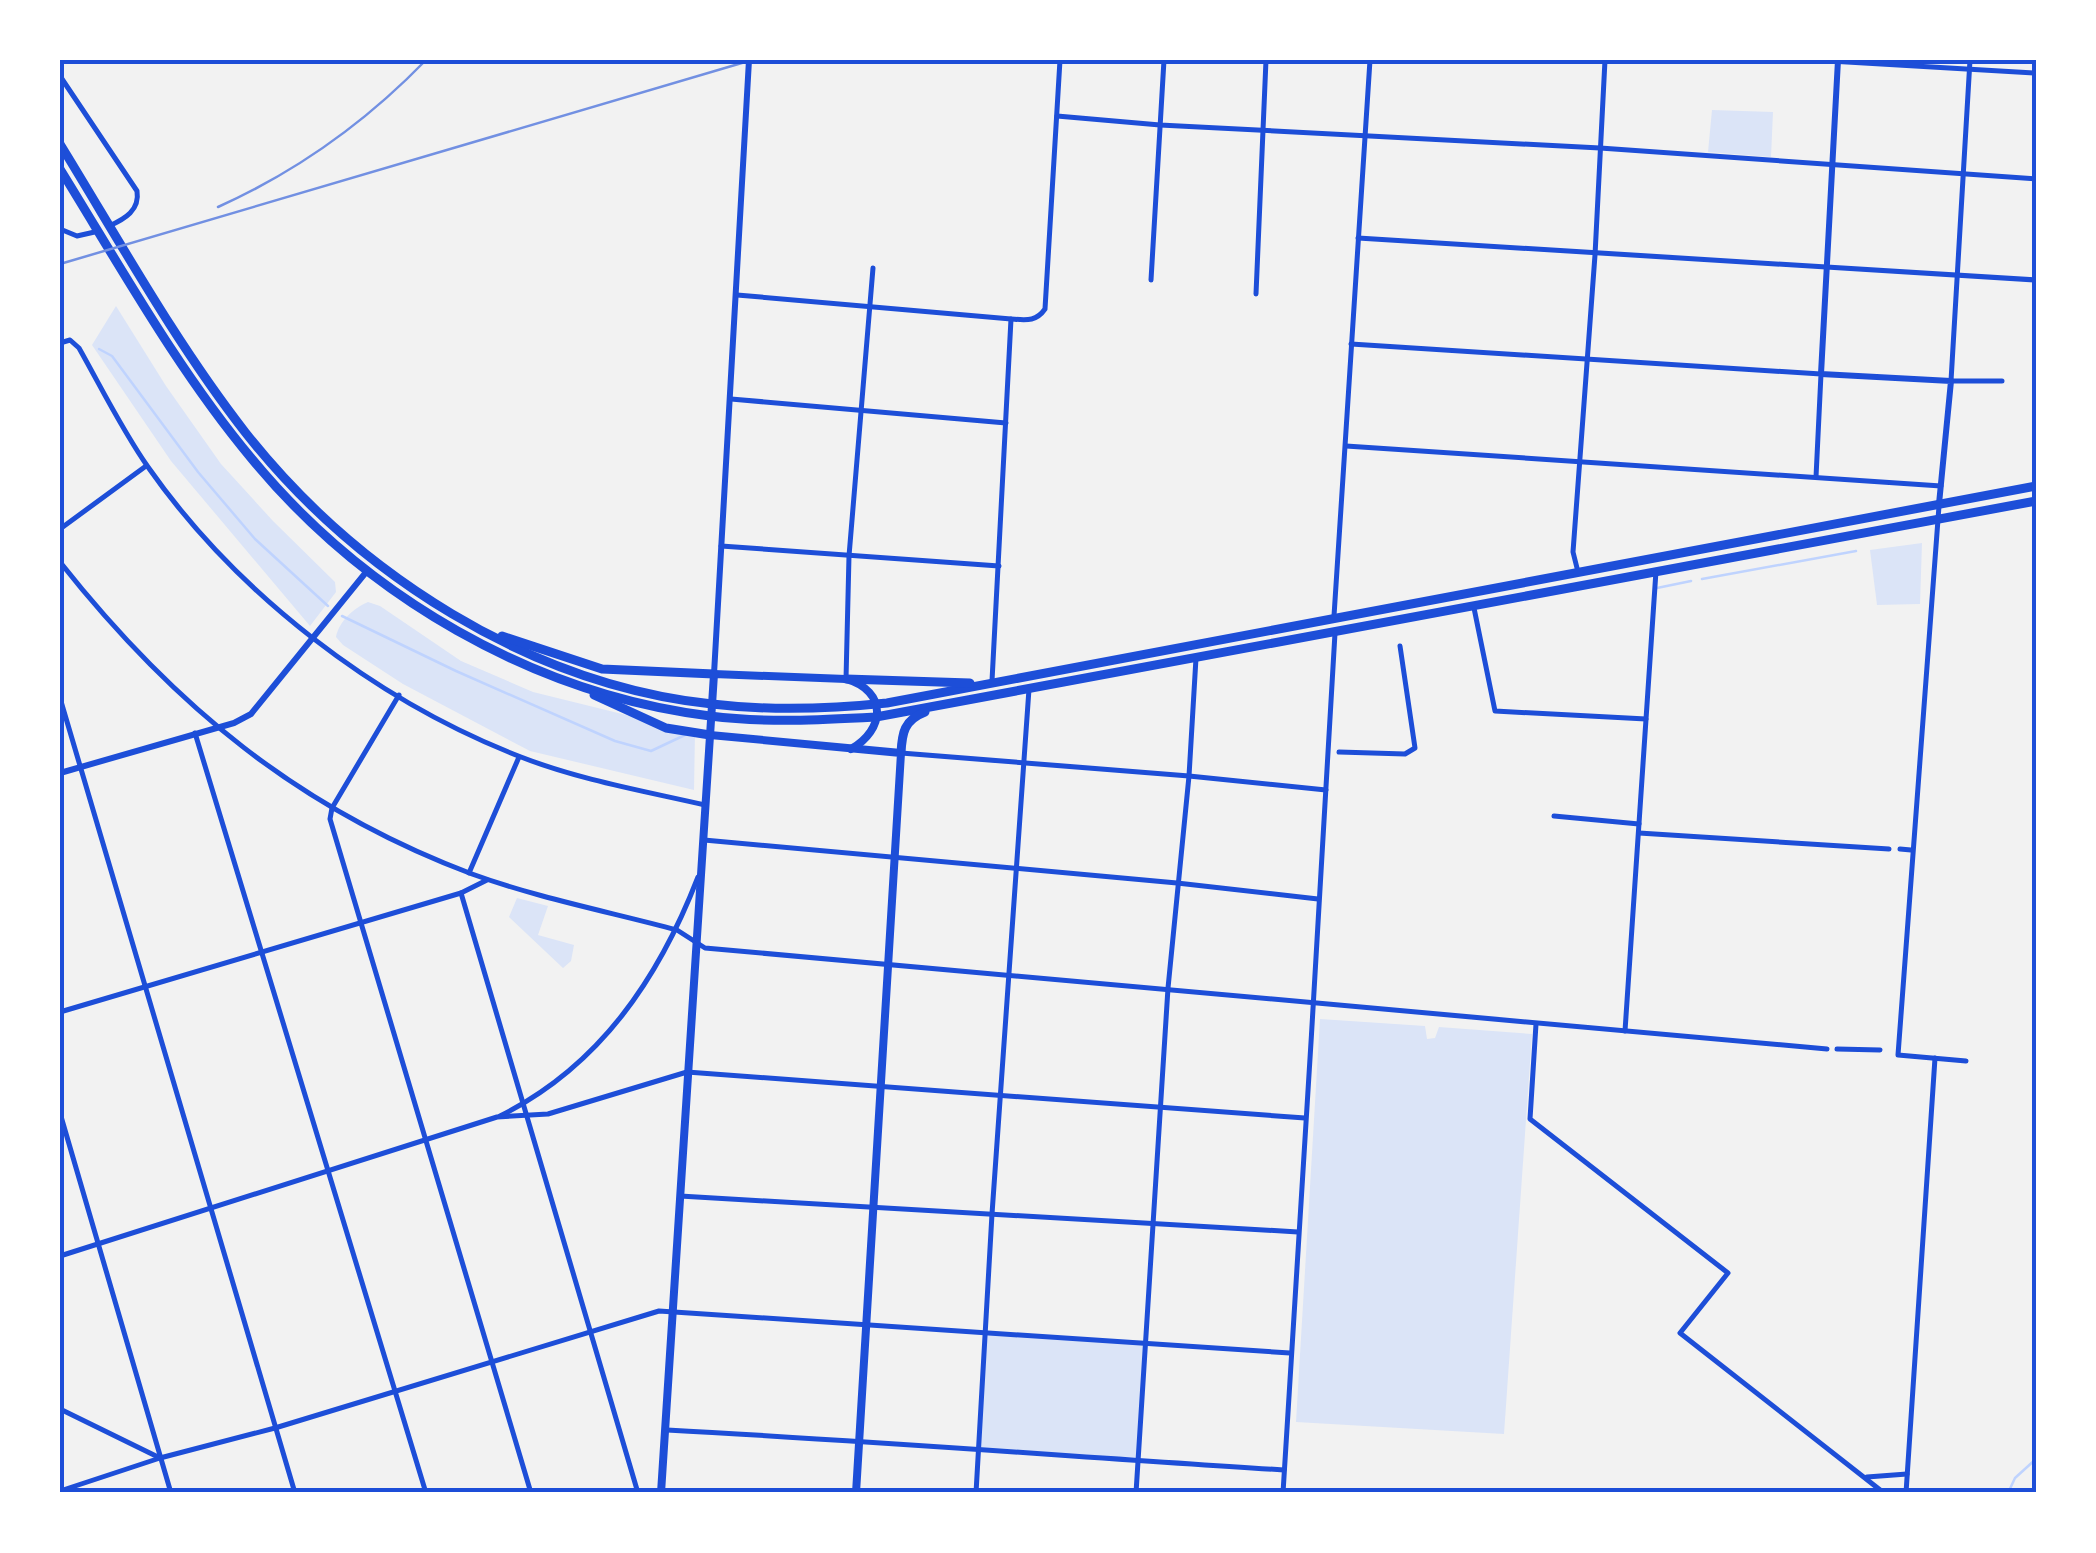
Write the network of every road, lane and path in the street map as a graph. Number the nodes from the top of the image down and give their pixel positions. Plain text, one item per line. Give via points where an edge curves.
1 (749, 60) edge
2 (1060, 60) edge
3 (1164, 60) edge
4 (1266, 60) edge
5 (1370, 60) edge
6 (1604, 60) edge
7 (1813, 60) edge
8 (1970, 60) edge
9 (1838, 61) edge
10 (1970, 70) junction
11 (2036, 73) edge
12 (60, 76) edge
13 (1057, 116) junction
14 (1160, 124) junction
15 (1262, 130) junction
16 (1364, 136) junction
17 (60, 144) edge
18 (1600, 148) junction
19 (1833, 165) junction
20 (60, 169) edge
21 (1963, 173) junction
22 (2036, 179) edge
23 (60, 229) edge
24 (1358, 238) junction
25 (1595, 255) junction
26 (1827, 266) junction
27 (872, 268) dead end
28 (1956, 274) junction
29 (1152, 280) dead end
30 (2036, 280) edge
31 (1256, 294) dead end
32 (737, 295) junction
33 (868, 306) junction
34 (1011, 320) junction
35 (60, 344) edge
36 (1351, 344) junction
37 (1587, 358) junction
38 (1822, 374) junction
39 (1951, 381) junction
40 (2002, 381) dead end
41 (731, 398) junction
42 (860, 410) junction
43 (1006, 423) junction
44 (1346, 446) junction
45 (1578, 462) junction
46 (147, 466) junction
47 (1816, 477) junction
48 (1941, 486) junction
49 (2036, 486) edge
50 (2036, 501) edge
51 (1939, 506) junction
52 (1936, 519) junction
53 (60, 529) edge
54 (721, 546) junction
55 (849, 556) junction
56 (60, 562) edge
57 (1000, 566) junction
58 (367, 571) junction
59 (1656, 571) junction
60 (1578, 572) junction
61 (1474, 605) junction
62 (1334, 625) junction
63 (489, 634) junction
64 (314, 639) junction
65 (1400, 646) dead end
66 (1196, 657) junction
67 (714, 674) junction
68 (556, 676) junction
69 (846, 679) junction
70 (992, 684) junction
71 (1030, 688) junction
72 (398, 695) junction
73 (60, 698) edge
74 (950, 703) junction
75 (712, 704) junction
76 (876, 704) junction
77 (710, 716) junction
78 (876, 717) junction
79 (1646, 719) junction
80 (216, 728) junction
81 (195, 733) junction
82 (710, 735) junction
83 (851, 749) junction
84 (1339, 752) dead end
85 (901, 753) junction
86 (519, 756) junction
87 (1024, 763) junction
88 (81, 767) junction
89 (60, 773) edge
90 (1189, 776) junction
91 (1326, 790) junction
92 (706, 805) junction
93 (332, 808) junction
94 (1554, 816) dead end
95 (1639, 824) junction
96 (1638, 833) junction
97 (704, 840) junction
98 (1889, 849) dead end
99 (1900, 850) dead end
100 (1911, 850) junction
101 (894, 858) junction
102 (701, 868) junction
103 (1018, 869) junction
104 (470, 873) junction
105 (488, 879) junction
106 (1177, 882) junction
107 (461, 893) junction
108 (1318, 899) junction
109 (361, 923) junction
110 (678, 930) junction
111 (696, 941) junction
112 (261, 951) junction
113 (888, 963) junction
114 (1008, 972) junction
115 (147, 986) junction
116 (1168, 988) junction
117 (1315, 1004) junction
118 (60, 1012) edge
119 (1536, 1023) junction
120 (1625, 1031) junction
121 (1828, 1049) dead end
122 (1836, 1049) dead end
123 (1880, 1050) dead end
124 (1935, 1058) junction
125 (1966, 1062) dead end
126 (687, 1072) junction
127 (880, 1088) junction
128 (1000, 1097) junction
129 (526, 1103) junction
130 (1160, 1108) junction
131 (60, 1113) edge
132 (529, 1116) junction
133 (497, 1117) junction
134 (1305, 1118) junction
135 (428, 1140) junction
136 (326, 1173) junction
137 (680, 1196) junction
138 (873, 1206) junction
139 (210, 1208) junction
140 (992, 1214) junction
141 (1154, 1224) junction
142 (1298, 1232) junction
143 (97, 1245) junction
144 (60, 1256) edge
145 (673, 1311) junction
146 (866, 1324) junction
147 (592, 1332) junction
148 (985, 1334) junction
149 (1145, 1342) junction
150 (1290, 1353) junction
151 (490, 1364) junction
152 (395, 1392) junction
153 (60, 1409) edge
154 (274, 1428) junction
155 (666, 1430) junction
156 (859, 1440) junction
157 (979, 1451) junction
158 (160, 1458) junction
159 (1138, 1461) junction
160 (1284, 1470) junction
161 (1907, 1474) junction
162 (1864, 1477) junction
163 (60, 1491) edge
164 (172, 1493) edge
165 (294, 1493) edge
166 (426, 1493) edge
167 (531, 1493) edge
168 (638, 1493) edge
169 (661, 1493) edge
170 (856, 1493) edge
171 (976, 1493) edge
172 (1136, 1493) edge
173 (1283, 1493) edge
174 (1884, 1493) edge
175 (1906, 1493) edge

1 - 32 street
2 - 13 street
3 - 14 street
4 - 15 street
5 - 16 street
6 - 18 street
7 - 9 street
8 - 10 street
9 - 10 street
9 - 19 street
10 - 11 street
10 - 21 street
12 - 23 street via 138,194 132,210 92,234 72,236
13 - 14 street
13 - 34 street via 1046,309 1033,320
14 - 15 street
14 - 29 street
15 - 16 street
15 - 31 street
16 - 18 street
16 - 24 street
17 - 63 main road via 217,395 303,498 384,569
18 - 19 street
18 - 25 street
19 - 21 street
19 - 26 street
20 - 58 main road via 249,456
21 - 22 street
21 - 28 street
24 - 25 street
24 - 36 street
25 - 26 street
25 - 37 street
26 - 28 street
26 - 38 street
27 - 33 street
28 - 30 street
28 - 39 street
32 - 33 street
32 - 41 street
33 - 34 street
33 - 42 street
34 - 43 street
35 - 46 street via 70,340 79,348
36 - 37 street
36 - 44 street
37 - 38 street
37 - 45 street
38 - 39 street
38 - 47 street
39 - 40 street
39 - 48 street
41 - 42 street
41 - 54 street
42 - 43 street
42 - 55 street
43 - 57 street
44 - 45 street
44 - 62 street
45 - 47 street
45 - 60 street
46 - 53 street
46 - 64 street via 236,571
47 - 48 street
48 - 51 street
49 - 51 main road
50 - 52 main road
51 - 52 street
51 - 60 main road
52 - 59 main road
52 - 100 street
54 - 55 street
54 - 67 street
55 - 57 street
55 - 69 street
56 - 80 street via 142,658
57 - 70 street
58 - 64 street
58 - 68 main road via 447,626
59 - 61 main road
59 - 79 street
60 - 62 main road
61 - 62 main road
61 - 79 street via 1495,711
62 - 66 main road
62 - 70 main road
62 - 91 street
63 - 67 main road via 602,669
63 - 75 main road via 592,676
64 - 72 street
64 - 80 street via 258,707
65 - 84 street via 1415,748 1405,754
66 - 71 main road
66 - 90 street
67 - 69 main road
67 - 75 main road
68 - 77 main road
68 - 82 main road via 656,725
69 - 70 main road
69 - 76 main road via 863,684
70 - 76 main road
71 - 74 main road
71 - 87 street
72 - 86 street
72 - 93 street
73 - 88 street
74 - 78 main road
74 - 85 main road via 911,719
75 - 76 main road
75 - 77 main road
76 - 78 main road
77 - 78 main road
77 - 82 main road
78 - 83 main road via 873,730
79 - 95 street
80 - 81 street
80 - 93 street
81 - 88 street
81 - 112 street
82 - 83 main road
82 - 92 main road
83 - 85 main road
85 - 87 street
85 - 101 main road
86 - 92 street
86 - 104 street
87 - 90 street
87 - 103 street
88 - 89 street
88 - 115 street
90 - 91 street
90 - 106 street
91 - 108 street
92 - 97 main road
93 - 104 street
93 - 109 street
94 - 95 street
95 - 96 street
96 - 98 street
96 - 120 street
97 - 101 street
97 - 102 main road
99 - 100 street
100 - 124 street via 1895,1052
101 - 103 street
101 - 113 main road
102 - 110 street
102 - 111 main road
103 - 106 street
103 - 114 street
104 - 105 street
105 - 107 street
105 - 110 street
106 - 108 street
106 - 116 street
107 - 109 street
107 - 129 street
108 - 117 street
109 - 112 street
109 - 135 street
110 - 111 street
110 - 129 street via 618,1023
111 - 113 street via 705,948
111 - 126 main road
112 - 115 street
112 - 136 street
113 - 114 street
113 - 127 main road
114 - 116 street
114 - 128 street
115 - 118 street
115 - 139 street
116 - 117 street
116 - 130 street
117 - 119 street
117 - 134 street
119 - 120 street
119 - 162 street via 1530,1119 1728,1273 1680,1333
120 - 121 street
122 - 123 street
124 - 125 street
124 - 161 street
126 - 127 street
126 - 132 street
126 - 137 main road
127 - 128 street
127 - 138 main road
128 - 130 street
128 - 140 street
129 - 132 street
129 - 133 street
130 - 134 street
130 - 141 street
131 - 143 street
132 - 133 street
132 - 147 street
133 - 135 street
134 - 142 street
135 - 136 street
135 - 151 street
136 - 139 street
136 - 152 street
137 - 138 street
137 - 145 main road
138 - 140 street
138 - 146 main road
139 - 143 street
139 - 154 street
140 - 141 street
140 - 148 street
141 - 142 street
141 - 149 street
142 - 150 street
143 - 144 street
143 - 158 street
145 - 146 street
145 - 147 street
145 - 155 main road
146 - 148 street
146 - 156 main road
147 - 151 street
147 - 168 street
148 - 149 street
148 - 157 street
149 - 150 street
149 - 159 street
150 - 160 street
151 - 152 street
151 - 167 street
152 - 154 street
152 - 166 street
153 - 158 street
154 - 158 street
154 - 165 street
155 - 156 street
155 - 169 main road
156 - 157 street
156 - 170 main road
157 - 159 street
157 - 171 street
158 - 163 street
158 - 164 street
159 - 160 street
159 - 172 street
160 - 173 street
161 - 162 street
161 - 175 street
162 - 174 street

